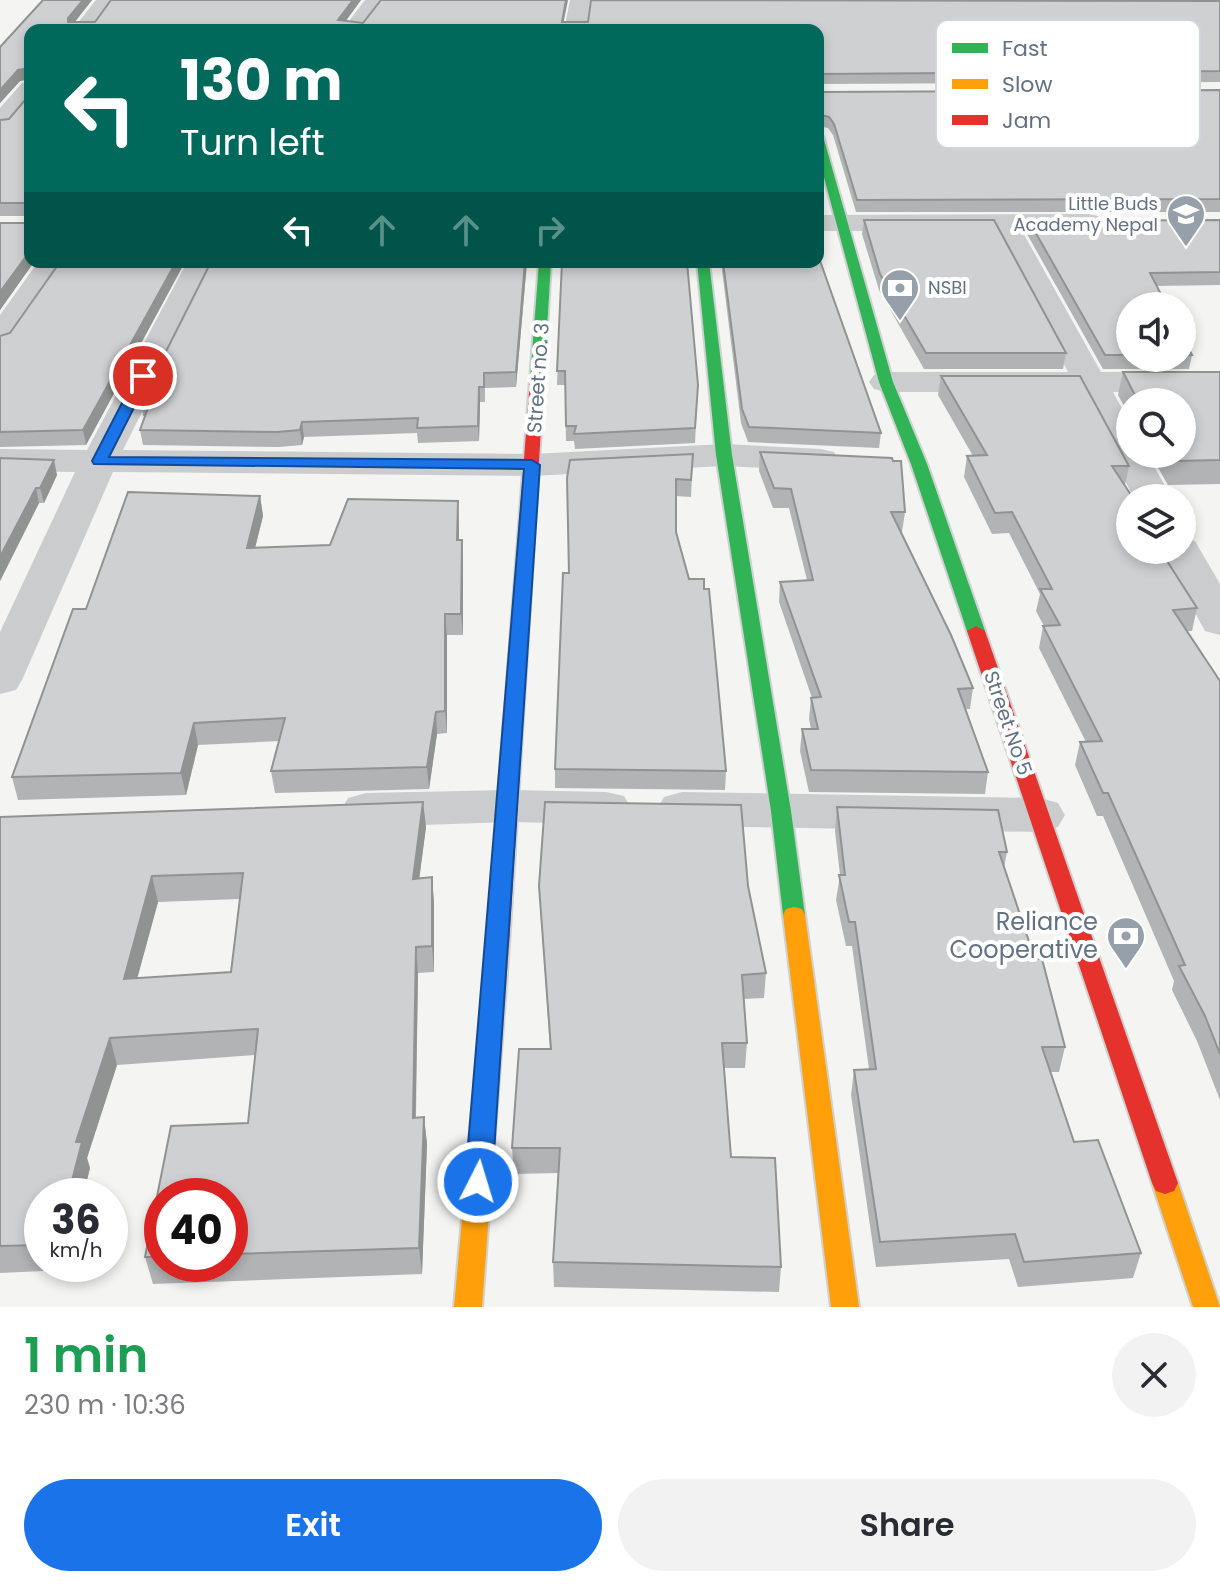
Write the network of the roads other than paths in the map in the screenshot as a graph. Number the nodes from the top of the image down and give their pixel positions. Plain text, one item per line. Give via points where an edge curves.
1 (106, 0) edge
2 (375, 0) edge
3 (580, 0) edge
4 (88, 24) edge
5 (357, 24) edge
6 (576, 24) edge
7 (24, 95) edge
8 (0, 123) edge
9 (824, 180) edge
10 (1003, 222) junction
11 (1112, 222) edge
12 (830, 223) edge
13 (49, 268) edge
14 (199, 268) edge
15 (545, 268) edge
16 (704, 268) edge
17 (0, 338) edge
18 (886, 382) junction
19 (1091, 382) junction
20 (1220, 382) edge
21 (724, 455) junction
22 (0, 460) edge
23 (99, 461) junction
24 (889, 463) junction
25 (532, 465) junction
26 (1146, 484) edge
27 (1189, 564) edge
28 (1220, 622) edge
29 (0, 680) edge
30 (509, 806) junction
31 (318, 811) edge
32 (781, 811) junction
33 (1040, 815) junction
34 (468, 1307) edge
35 (845, 1307) edge
36 (1207, 1307) edge

1 - 4 street
2 - 5 street
3 - 6 street
7 - 8 street
9 - 12 street, Street No 5
10 - 11 street
10 - 12 street
10 - 19 street
12 - 18 street, Street No 5
13 - 17 street
14 - 23 street
15 - 25 street, Street no. 3
16 - 21 street
18 - 19 street
18 - 24 street, Street No 5
19 - 20 street
19 - 26 street
21 - 24 street
21 - 25 street
21 - 32 street
22 - 23 street
23 - 25 street
23 - 29 street
24 - 33 street, Street No 5
25 - 30 street, Street no. 3
27 - 28 street
30 - 31 street
30 - 32 street
30 - 34 street, Street no. 3
32 - 33 street
32 - 35 street
33 - 36 street, Street No 5

